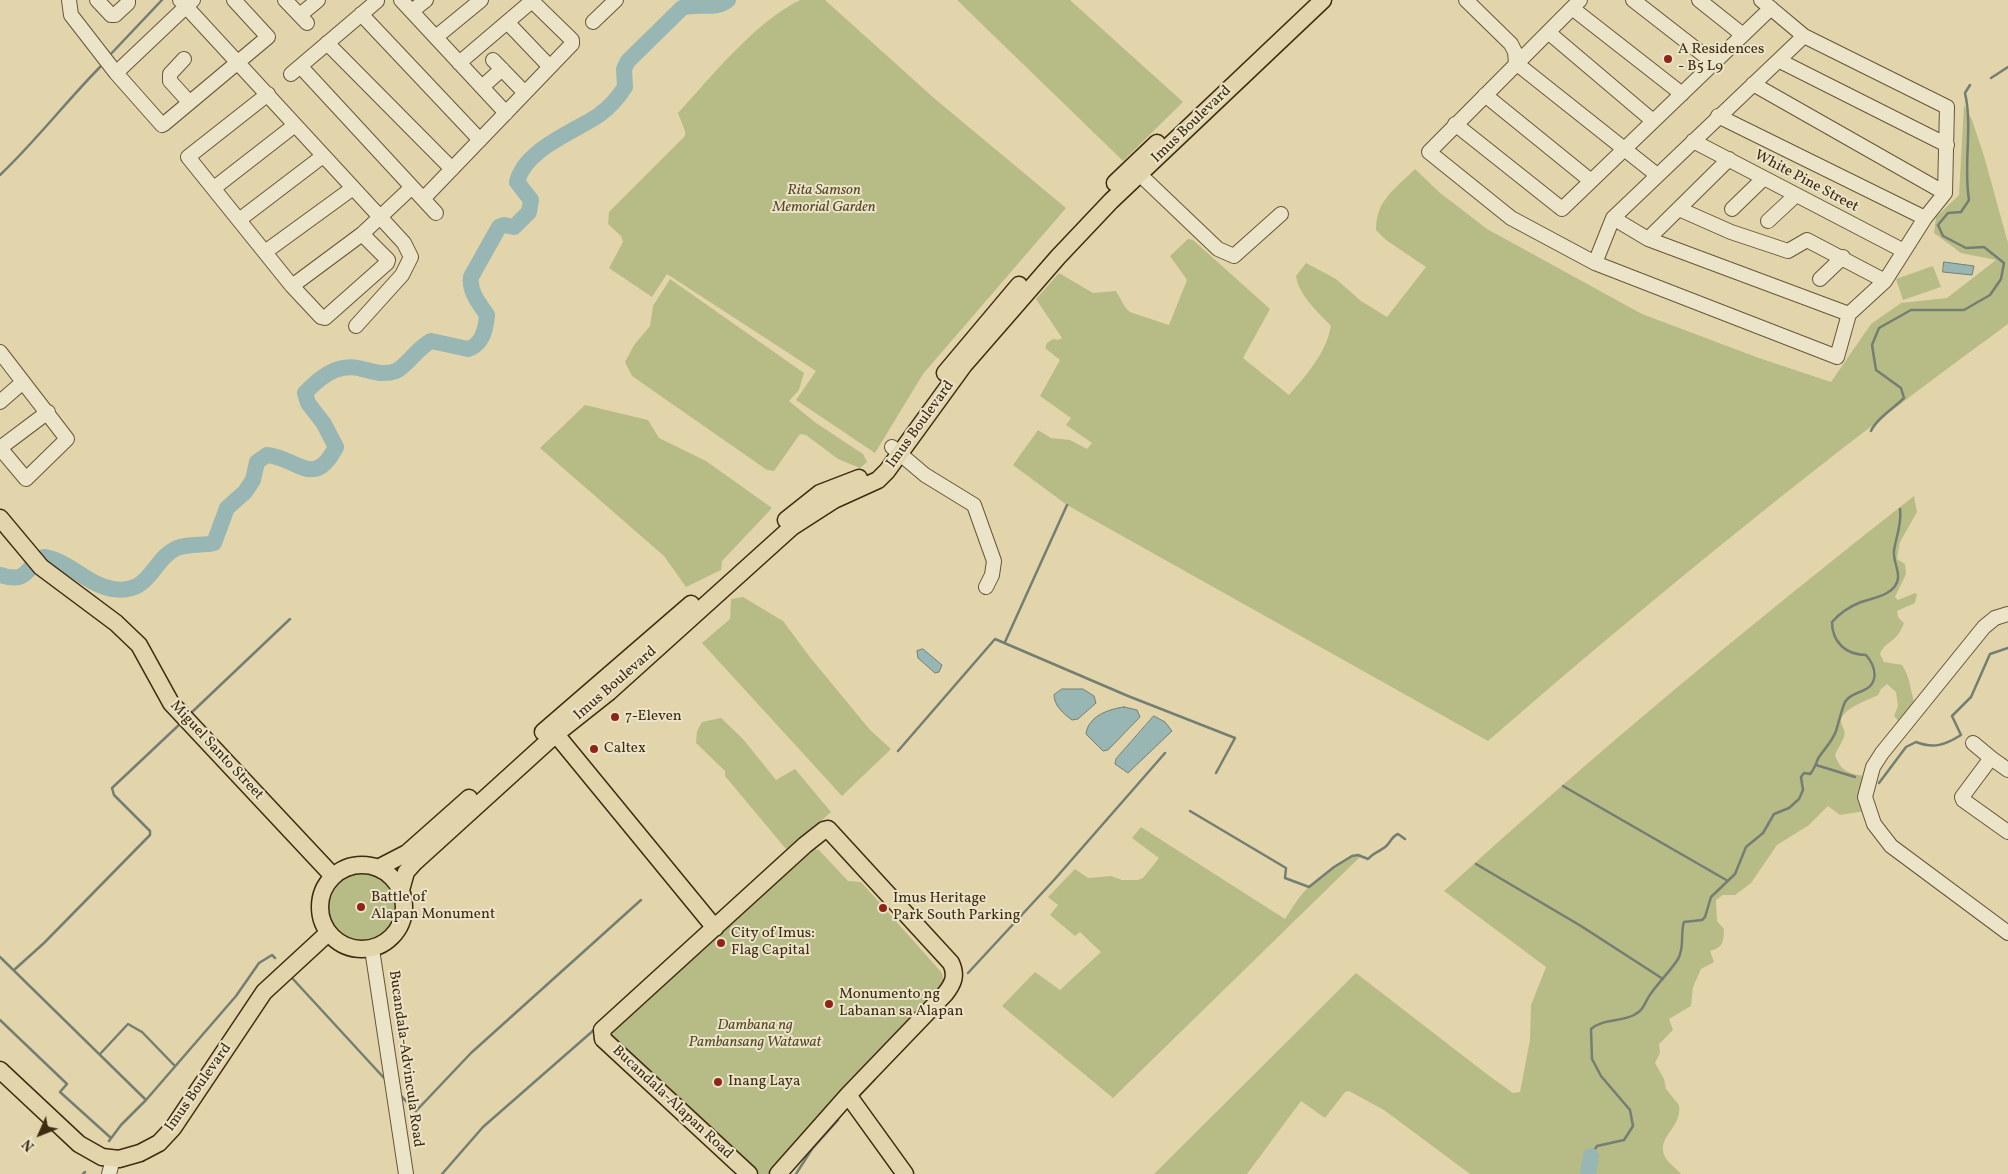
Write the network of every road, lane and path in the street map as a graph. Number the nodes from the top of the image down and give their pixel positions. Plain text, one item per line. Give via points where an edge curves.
1 (69, 0) edge
2 (97, 0) edge
3 (128, 0) edge
4 (234, 0) edge
5 (285, 0) edge
6 (318, 0) edge
7 (402, 0) edge
8 (426, 0) edge
9 (481, 0) edge
10 (532, 0) edge
11 (1307, 0) edge
12 (1323, 0) edge
13 (1466, 0) edge
14 (1633, 0) edge
15 (1699, 0) edge
16 (377, 1) edge
17 (187, 2) edge
18 (607, 3) edge
19 (1576, 4) edge
20 (1766, 4) edge
21 (412, 11) junction
22 (361, 14) junction
23 (507, 22) junction
24 (593, 22) dead end
25 (1548, 32) junction
26 (1743, 35) junction
27 (1804, 36) junction
28 (436, 37) junction
29 (327, 43) junction
30 (184, 59) dead end
31 (239, 61) junction
32 (1780, 61) junction
33 (459, 63) junction
34 (1516, 64) junction
35 (1714, 64) junction
36 (550, 67) junction
37 (116, 73) junction
38 (1753, 84) junction
39 (482, 87) junction
40 (525, 93) junction
41 (268, 94) junction
42 (1682, 94) junction
43 (1485, 95) junction
44 (190, 102) junction
45 (506, 113) junction
46 (1718, 116) junction
47 (1654, 121) junction
48 (1455, 124) junction
49 (295, 125) junction
50 (480, 140) junction
51 (1693, 141) junction
52 (1948, 145) junction
53 (1624, 150) junction
54 (323, 156) junction
55 (1729, 160) junction
56 (452, 169) junction
57 (1136, 171) junction
58 (1657, 175) junction
59 (1764, 178) junction
60 (1591, 181) junction
61 (412, 187) junction
62 (214, 188) junction
63 (353, 188) junction
64 (1945, 193) junction
65 (1796, 195) junction
66 (424, 198) junction
67 (1679, 209) junction
68 (1732, 209) dead end
69 (436, 213) dead end
70 (1281, 214) dead end
71 (381, 217) junction
72 (1613, 218) junction
73 (1925, 218) junction
74 (239, 220) junction
75 (1768, 221) dead end
76 (362, 234) junction
77 (1648, 239) junction
78 (1904, 251) junction
79 (265, 252) junction
80 (1843, 257) junction
81 (1595, 263) junction
82 (1820, 279) dead end
83 (1885, 281) junction
84 (292, 286) junction
85 (1849, 314) junction
86 (356, 326) dead end
87 (0, 353) edge
88 (23, 382) junction
89 (0, 402) edge
90 (48, 412) junction
91 (0, 448) edge
92 (896, 450) junction
93 (0, 518) edge
94 (986, 587) dead end
95 (2008, 614) edge
96 (553, 730) junction
97 (1973, 743) dead end
98 (1992, 758) junction
99 (2008, 770) edge
100 (2008, 832) edge
101 (378, 868) junction
102 (333, 876) junction
103 (401, 890) junction
104 (715, 928) junction
105 (328, 933) junction
106 (2008, 933) edge
107 (372, 949) junction
108 (0, 1070) edge
109 (848, 1095) junction
110 (111, 1166) edge
111 (406, 1174) edge
112 (749, 1174) edge
113 (778, 1174) edge
114 (905, 1174) edge

1 - 37 street via 71,15
2 - 3 street via 116,16
4 - 31 street via 268,36
5 - 6 street via 304,19
7 - 21 street
8 - 21 street
9 - 28 street
10 - 23 street
10 - 36 street via 572,40 572,44
11 - 57 main road, Imus Boulevard
12 - 57 main road, Imus Boulevard
13 - 34 street via 1511,44
14 - 35 street
15 - 26 street
16 - 22 street
17 - 31 street
17 - 37 street
18 - 24 street
19 - 25 street
19 - 42 street
20 - 26 street
20 - 27 street
21 - 28 street
22 - 29 street
22 - 50 street
23 - 33 street
23 - 36 street
25 - 34 street
25 - 47 street
26 - 35 street
27 - 32 street
27 - 52 street via 1946,107
28 - 33 street
29 - 56 street
29 - 61 street via 296,71
30 - 44 street via 170,74 170,81
31 - 41 street
31 - 44 street
32 - 38 street
32 - 52 street
33 - 39 street
34 - 43 street
34 - 53 street
35 - 42 street
36 - 40 street
37 - 44 street via 162,125
38 - 46 street
38 - 64 street
39 - 40 street via 498,64
39 - 45 street
40 - 45 street
41 - 49 street
41 - 62 street via 189,155
42 - 47 street
43 - 48 street
43 - 60 street
45 - 50 street
46 - 51 street
46 - 73 street
47 - 53 street
48 - 60 street via 1562,210
48 - 81 street via 1429,152 1511,218
49 - 54 street
49 - 62 street
50 - 56 street
51 - 55 street, White Pine Street
51 - 58 street
52 - 64 street
53 - 58 street
53 - 60 street
54 - 63 street
54 - 74 street
55 - 59 street, White Pine Street
55 - 67 street
56 - 66 street
57 - 70 street via 1218,248 1234,256
57 - 92 main road, Imus Boulevard via 960,362
58 - 72 street
59 - 65 street, White Pine Street
59 - 68 street
61 - 66 street
61 - 71 street
62 - 74 street
63 - 71 street
63 - 79 street
64 - 73 street
65 - 75 street
65 - 78 street, White Pine Street
66 - 69 street
67 - 77 street
67 - 80 street via 1731,232 1788,251 1807,240
71 - 76 street
71 - 86 street via 404,242 411,257 402,275
72 - 77 street
72 - 81 street
73 - 78 street
74 - 79 street
76 - 84 street
76 - 84 street via 388,260 387,263 325,318 321,318
77 - 85 street
78 - 83 street
79 - 84 street
80 - 82 street
80 - 83 street
81 - 85 street via 1837,357
83 - 85 street
87 - 88 street
88 - 89 street
88 - 90 street
90 - 91 street
90 - 91 street via 67,439 26,479
92 - 94 street via 926,475 974,505 994,561
92 - 96 main road, Imus Boulevard via 878,480 834,500 792,527 609,692
93 - 102 main road, Miguel Santo Street via 37,562 132,638 176,709
95 - 106 street via 1995,618 1984,627 1882,753 1873,766 1865,797 1874,824 1891,846
96 - 101 main road, Imus Boulevard via 407,853
96 - 103 main road, Imus Boulevard via 415,862 406,872
96 - 104 main road
97 - 98 street
98 - 99 street
98 - 100 street via 1962,799
101 - 102 main road via 352,866
101 - 103 main road
102 - 105 main road via 323,889 319,907
103 - 107 main road via 403,919 398,930 384,944
104 - 109 main road, Bucandala-Alapan Road via 805,845 828,829 951,963 954,978 945,994
104 - 112 main road, Bucandala-Alapan Road via 607,1024 601,1035
105 - 107 main road via 350,948
105 - 110 main road, Imus Boulevard via 264,992 168,1134 147,1150
107 - 111 street, Bucandala-Advincula Road
108 - 110 main road, Imus Boulevard via 80,1144
109 - 113 main road, Bucandala-Alapan Road
109 - 114 main road

